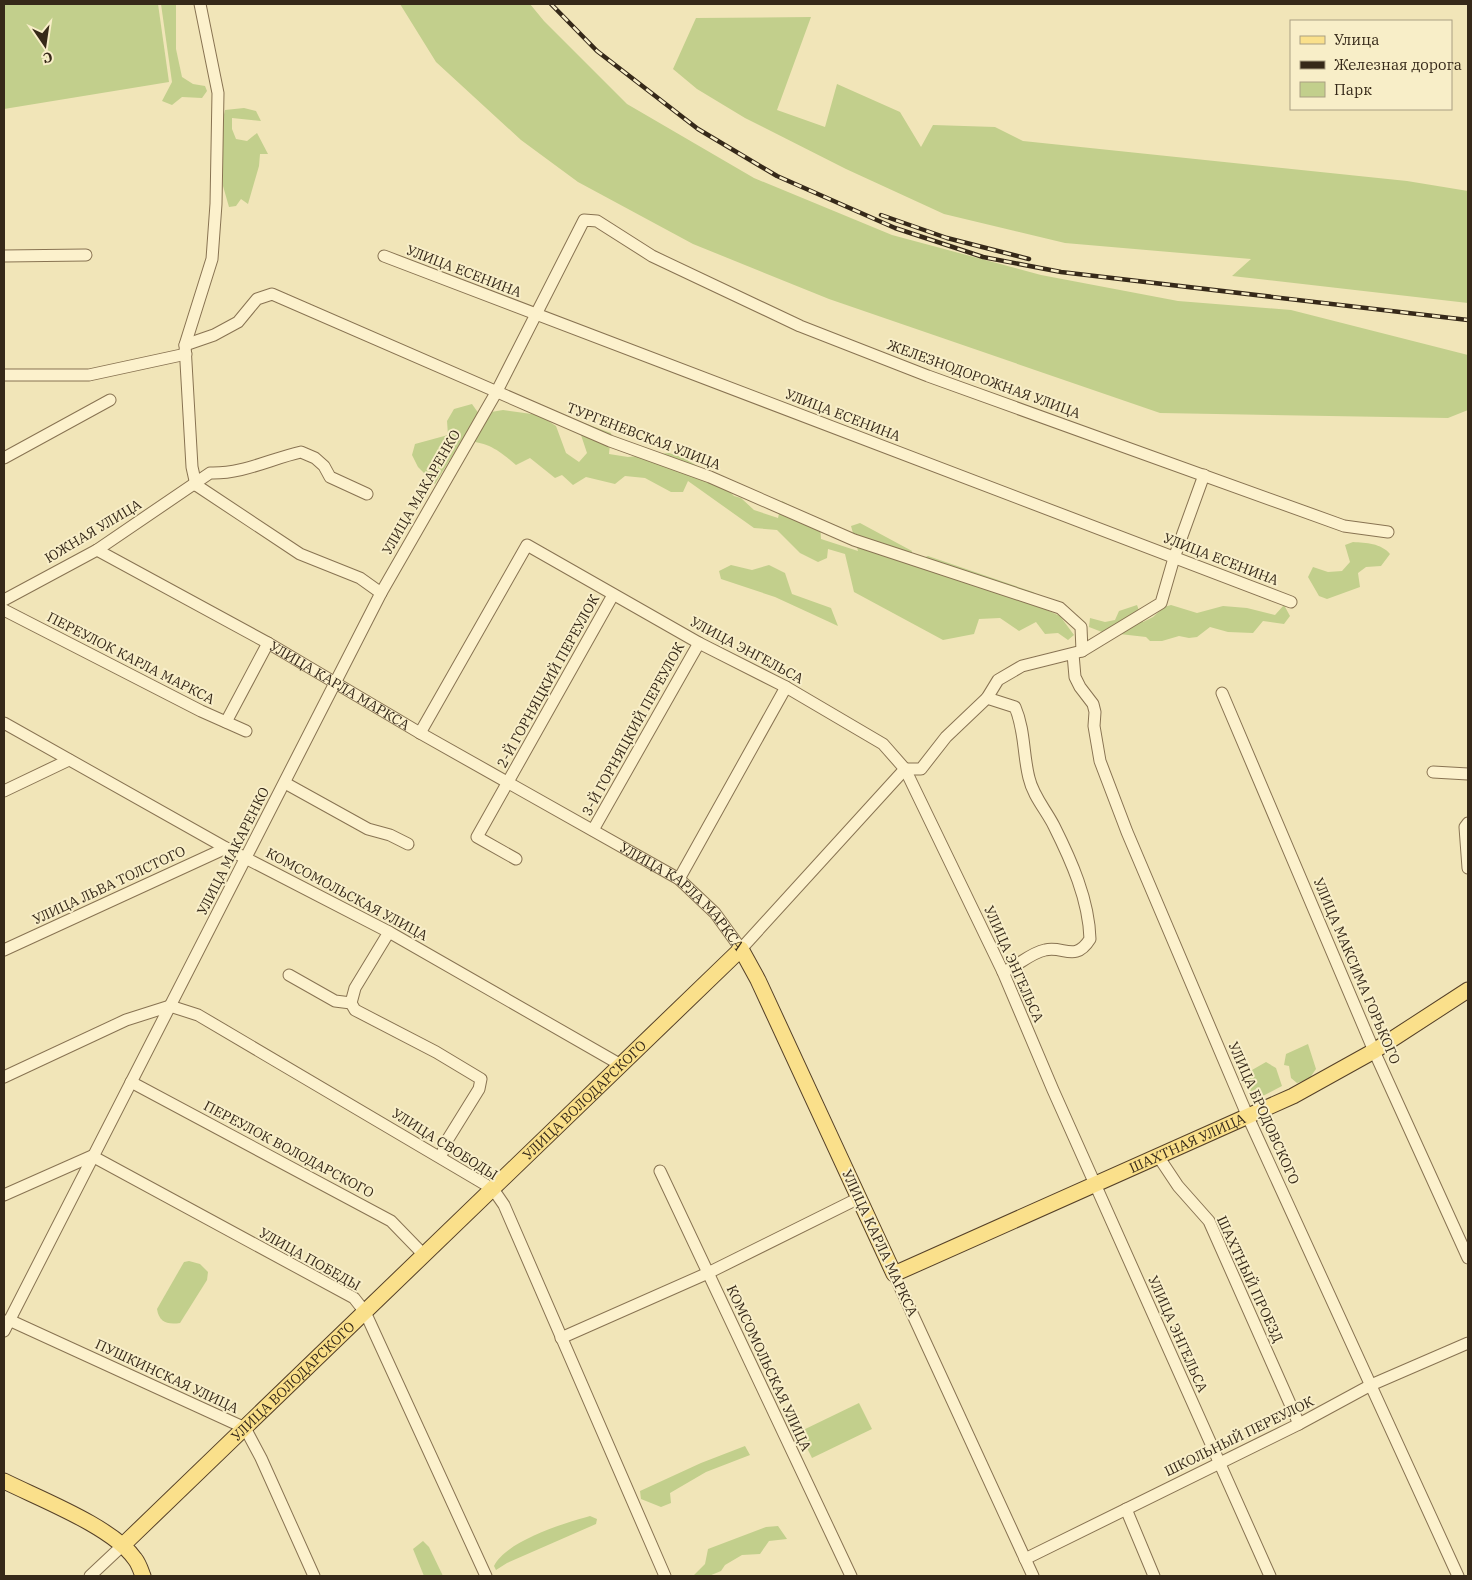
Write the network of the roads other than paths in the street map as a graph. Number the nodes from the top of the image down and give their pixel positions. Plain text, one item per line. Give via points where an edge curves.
1 (200, 4) edge
2 (584, 220) joint
3 (86, 255) dead end
4 (4, 256) edge
5 (384, 256) dead end
6 (536, 314) junction
7 (186, 350) junction
8 (4, 375) edge
9 (497, 390) junction
10 (110, 400) dead end
11 (4, 458) edge
12 (1204, 475) junction
13 (196, 485) junction
14 (366, 494) dead end
15 (1388, 532) dead end
16 (97, 550) junction
17 (1174, 558) junction
18 (381, 593) junction
19 (613, 594) junction
20 (4, 600) edge
21 (1291, 602) dead end
22 (4, 610) edge
23 (268, 643) junction
24 (699, 643) junction
25 (1078, 653) junction
26 (336, 684) junction
27 (786, 687) junction
28 (1222, 693) dead end
29 (986, 698) junction
30 (226, 722) junction
31 (4, 723) edge
32 (246, 731) dead end
33 (420, 733) junction
34 (69, 760) junction
35 (905, 769) junction
36 (1433, 772) dead end
37 (1468, 774) edge
38 (284, 783) junction
39 (509, 783) junction
40 (4, 791) edge
41 (1468, 823) edge
42 (593, 830) junction
43 (408, 844) dead end
44 (226, 848) junction
45 (247, 857) junction
46 (516, 859) dead end
47 (1468, 868) edge
48 (679, 879) junction
49 (389, 932) junction
50 (741, 949) junction
51 (4, 950) edge
52 (1003, 972) junction
53 (289, 975) dead end
54 (1468, 990) edge
55 (351, 1003) junction
56 (170, 1006) junction
57 (1374, 1051) junction
58 (621, 1064) junction
59 (4, 1077) edge
60 (131, 1082) junction
61 (1248, 1117) junction
62 (92, 1156) junction
63 (441, 1156) junction
64 (1158, 1156) junction
65 (660, 1172) dead end
66 (1096, 1183) junction
67 (493, 1189) junction
68 (4, 1195) edge
69 (859, 1198) junction
70 (424, 1255) junction
71 (1468, 1258) edge
72 (708, 1273) junction
73 (894, 1274) junction
74 (365, 1312) junction
75 (9, 1320) junction
76 (4, 1331) edge
77 (561, 1338) junction
78 (1468, 1343) edge
79 (1371, 1385) junction
80 (1300, 1424) junction
81 (245, 1428) junction
82 (1218, 1464) junction
83 (4, 1481) edge
84 (1126, 1509) junction
85 (123, 1545) junction
86 (1025, 1559) junction
87 (90, 1576) edge
88 (144, 1576) edge
89 (314, 1576) edge
90 (486, 1576) edge
91 (665, 1576) edge
92 (851, 1576) edge
93 (1033, 1576) edge
94 (1154, 1576) edge
95 (1270, 1576) edge
96 (1458, 1576) edge

1 - 7 street via 218,93 216,204 212,259
2 - 6 street, УЛИЦА МАКАРЕНКО
2 - 12 street, ЖЕЛЕЗНОДОРОЖНАЯ УЛИЦА via 598,221 652,256 800,326 928,376
3 - 4 street
5 - 6 street, УЛИЦА ЕСЕНИНА
6 - 9 street, УЛИЦА МАКАРЕНКО
6 - 17 street, УЛИЦА ЕСЕНИНА
7 - 8 street, ТУРГЕНЕВСКАЯ УЛИЦА via 89,375
7 - 9 street, ТУРГЕНЕВСКАЯ УЛИЦА via 238,322 257,299 272,294
7 - 13 street via 192,467
9 - 18 street, УЛИЦА МАКАРЕНКО
9 - 25 street, ТУРГЕНЕВСКАЯ УЛИЦА via 610,441 710,477 854,540 1060,608 1081,627
10 - 11 street
12 - 15 street, ЖЕЛЕЗНОДОРОЖНАЯ УЛИЦА via 1344,526
12 - 17 street, УЛИЦА ВОЛОДАРСКОГО
13 - 14 street, ЮЖНАЯ УЛИЦА via 210,474 230,474 301,452 315,458 330,477
13 - 16 street, ЮЖНАЯ УЛИЦА
13 - 18 street via 300,554 360,578
16 - 20 street, ЮЖНАЯ УЛИЦА
16 - 23 street, УЛИЦА КАРЛА МАРКСА
17 - 21 street, УЛИЦА ЕСЕНИНА
17 - 25 street, УЛИЦА ВОЛОДАРСКОГО via 1161,603
18 - 26 street, УЛИЦА МАКАРЕНКО
19 - 24 street, УЛИЦА ЭНГЕЛЬСА
19 - 33 street, УЛИЦА ЭНГЕЛЬСА via 527,545
19 - 39 street, 2-Й ГОРНЯЦКИЙ ПЕРЕУЛОК
22 - 30 street, ПЕРЕУЛОК КАРЛА МАРКСА
23 - 26 street, УЛИЦА КАРЛА МАРКСА
23 - 30 street
24 - 27 street, УЛИЦА ЭНГЕЛЬСА
24 - 42 street, 3-Й ГОРНЯЦКИЙ ПЕРЕУЛОК
25 - 29 street, УЛИЦА ВОЛОДАРСКОГО via 1022,666 998,680
25 - 61 street, УЛИЦА БРОДОВСКОГО via 1075,677 1096,712 1094,726 1100,761
26 - 33 street, УЛИЦА КАРЛА МАРКСА
26 - 38 street, УЛИЦА МАКАРЕНКО
27 - 35 street, УЛИЦА ЭНГЕЛЬСА via 883,744
27 - 48 street
28 - 57 street, УЛИЦА МАКСИМА ГОРЬКОГО
29 - 35 street, УЛИЦА ВОЛОДАРСКОГО via 946,737 921,769
29 - 52 street via 1015,707 1024,736 1029,778 1081,890 1090,938 1080,950 1036,952
30 - 32 street, ПЕРЕУЛОК КАРЛА МАРКСА
31 - 34 street, КОМСОМОЛЬСКАЯ УЛИЦА
33 - 39 street, УЛИЦА КАРЛА МАРКСА
34 - 40 street
34 - 44 street, КОМСОМОЛЬСКАЯ УЛИЦА
35 - 50 street, УЛИЦА ВОЛОДАРСКОГО
35 - 52 street, УЛИЦА ЭНГЕЛЬСА
36 - 37 street
38 - 43 street via 368,829 390,834
38 - 45 street, УЛИЦА МАКАРЕНКО
39 - 42 street, УЛИЦА КАРЛА МАРКСА
39 - 46 street, 2-Й ГОРНЯЦКИЙ ПЕРЕУЛОК via 496,800 477,837
41 - 47 street via 1465,827
42 - 48 street, УЛИЦА КАРЛА МАРКСА
44 - 45 street, КОМСОМОЛЬСКАЯ УЛИЦА
44 - 51 street, УЛИЦА ЛЬВА ТОЛСТОГО
45 - 49 street, КОМСОМОЛЬСКАЯ УЛИЦА
45 - 56 street, УЛИЦА МАКАРЕНКО
48 - 50 street, УЛИЦА КАРЛА МАРКСА via 715,913
49 - 55 street via 356,988
49 - 58 street, КОМСОМОЛЬСКАЯ УЛИЦА
50 - 58 main road, УЛИЦА ВОЛОДАРСКОГО
50 - 69 main road, УЛИЦА КАРЛА МАРКСА
52 - 66 street, УЛИЦА ЭНГЕЛЬСА
53 - 55 street via 335,1001
54 - 57 main road, ШАХТНАЯ УЛИЦА
55 - 63 street via 356,1010 481,1079
56 - 59 street via 126,1020
56 - 60 street, УЛИЦА МАКАРЕНКО
56 - 63 street, УЛИЦА СВОБОДЫ via 198,1015
57 - 61 main road, ШАХТНАЯ УЛИЦА
57 - 71 street, УЛИЦА МАКСИМА ГОРЬКОГО
58 - 67 main road, УЛИЦА ВОЛОДАРСКОГО
60 - 62 street, УЛИЦА МАКАРЕНКО
60 - 70 street, ПЕРЕУЛОК ВОЛОДАРСКОГО via 390,1221
61 - 64 main road, ШАХТНАЯ УЛИЦА
61 - 79 street, УЛИЦА БРОДОВСКОГО
62 - 68 street
62 - 74 street, УЛИЦА ПОБЕДЫ via 354,1298
62 - 75 street, УЛИЦА МАКАРЕНКО
63 - 67 street, УЛИЦА СВОБОДЫ
64 - 66 main road, ШАХТНАЯ УЛИЦА
64 - 80 street, ШАХТНЫЙ ПРОЕЗД via 1178,1186 1209,1221
65 - 72 street, КОМСОМОЛЬСКАЯ УЛИЦА
66 - 73 main road, ШАХТНАЯ УЛИЦА
66 - 82 street, УЛИЦА ЭНГЕЛЬСА
67 - 70 main road, УЛИЦА ВОЛОДАРСКОГО
67 - 77 street, УЛИЦА СВОБОДЫ via 504,1205
69 - 72 street
69 - 73 main road, УЛИЦА КАРЛА МАРКСА
70 - 74 main road, УЛИЦА ВОЛОДАРСКОГО
72 - 77 street
72 - 92 street, КОМСОМОЛЬСКАЯ УЛИЦА
73 - 86 street, УЛИЦА КАРЛА МАРКСА
74 - 81 main road, УЛИЦА ВОЛОДАРСКОГО
74 - 90 street, УЛИЦА ПОБЕДЫ
75 - 76 street, УЛИЦА МАКАРЕНКО
75 - 81 street, ПУШКИНСКАЯ УЛИЦА
77 - 91 street, УЛИЦА СВОБОДЫ
78 - 79 street, ШКОЛЬНЫЙ ПЕРЕУЛОК
79 - 80 street, ШКОЛЬНЫЙ ПЕРЕУЛОК
79 - 96 street, УЛИЦА БРОДОВСКОГО
80 - 82 street, ШКОЛЬНЫЙ ПЕРЕУЛОК
81 - 85 main road, УЛИЦА ВОЛОДАРСКОГО
81 - 89 street, ПУШКИНСКАЯ УЛИЦА via 262,1458
82 - 84 street, ШКОЛЬНЫЙ ПЕРЕУЛОК
82 - 95 street, УЛИЦА ЭНГЕЛЬСА
83 - 85 main road via 92,1524
84 - 86 street, ШКОЛЬНЫЙ ПЕРЕУЛОК
84 - 94 street
85 - 87 street, УЛИЦА ВОЛОДАРСКОГО
85 - 88 main road
86 - 93 street, УЛИЦА КАРЛА МАРКСА

